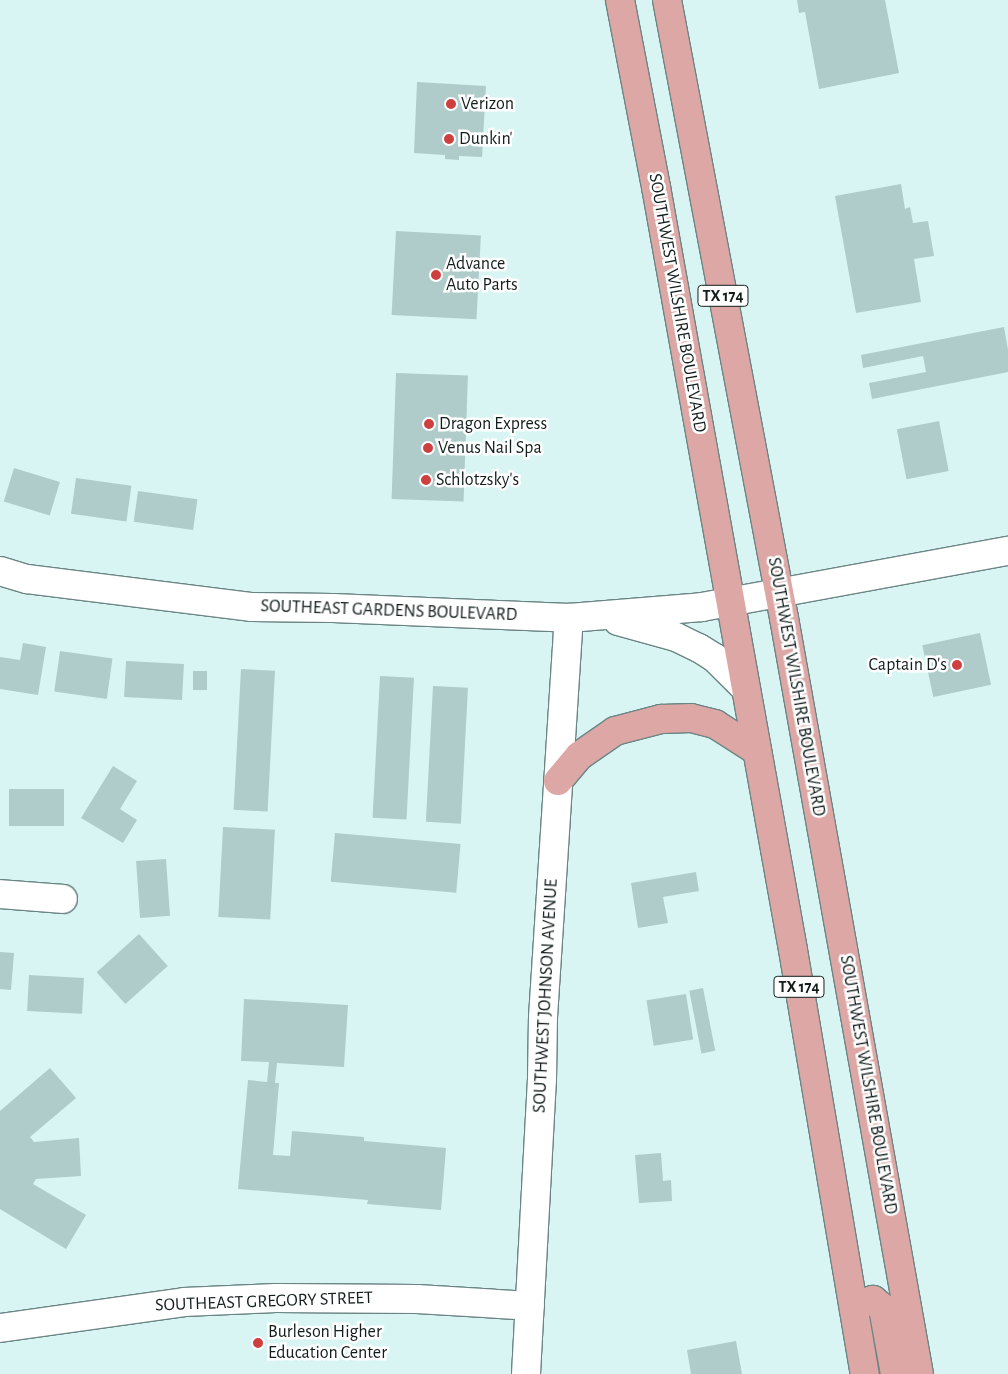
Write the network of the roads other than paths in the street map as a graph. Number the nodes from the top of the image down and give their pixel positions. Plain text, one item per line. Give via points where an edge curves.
1 (620, 0) edge
2 (667, 0) edge
3 (1008, 551) edge
4 (0, 571) edge
5 (779, 592) junction
6 (730, 602) junction
7 (581, 617) junction
8 (745, 688) junction
9 (757, 751) junction
10 (558, 782) junction
11 (0, 894) edge
12 (63, 899) dead end
13 (530, 1306) junction
14 (854, 1306) junction
15 (0, 1328) edge
16 (526, 1374) edge
17 (865, 1374) edge
18 (895, 1374) edge
19 (919, 1374) edge

1 - 6 main road, SOUTHWEST WILSHIRE BOULEVARD / TX 174
2 - 5 main road, SOUTHWEST WILSHIRE BOULEVARD / TX 174
3 - 5 street, SOUTHEAST GARDENS BOULEVARD
4 - 7 street, SOUTHEAST GARDENS BOULEVARD via 27,579 252,607
5 - 6 street, SOUTHEAST GARDENS BOULEVARD
5 - 19 main road, SOUTHWEST WILSHIRE BOULEVARD / TX 174
6 - 7 street, SOUTHEAST GARDENS BOULEVARD
6 - 8 main road, SOUTHWEST WILSHIRE BOULEVARD / TX 174
7 - 8 street via 647,627 699,648 715,658
7 - 10 street, SOUTHWEST JOHNSON AVENUE
8 - 9 main road, SOUTHWEST WILSHIRE BOULEVARD / TX 174
9 - 10 main road via 715,724 691,718 661,719 615,730 579,756
9 - 14 main road, SOUTHWEST WILSHIRE BOULEVARD / TX 174
10 - 13 street, SOUTHWEST JOHNSON AVENUE
11 - 12 street
13 - 15 street, SOUTHEAST GREGORY STREET via 417,1299 230,1300 161,1304
13 - 16 street, SOUTHWEST JOHNSON AVENUE
14 - 17 main road, SOUTHWEST WILSHIRE BOULEVARD / TX 174
14 - 18 main road via 873,1300 883,1308

